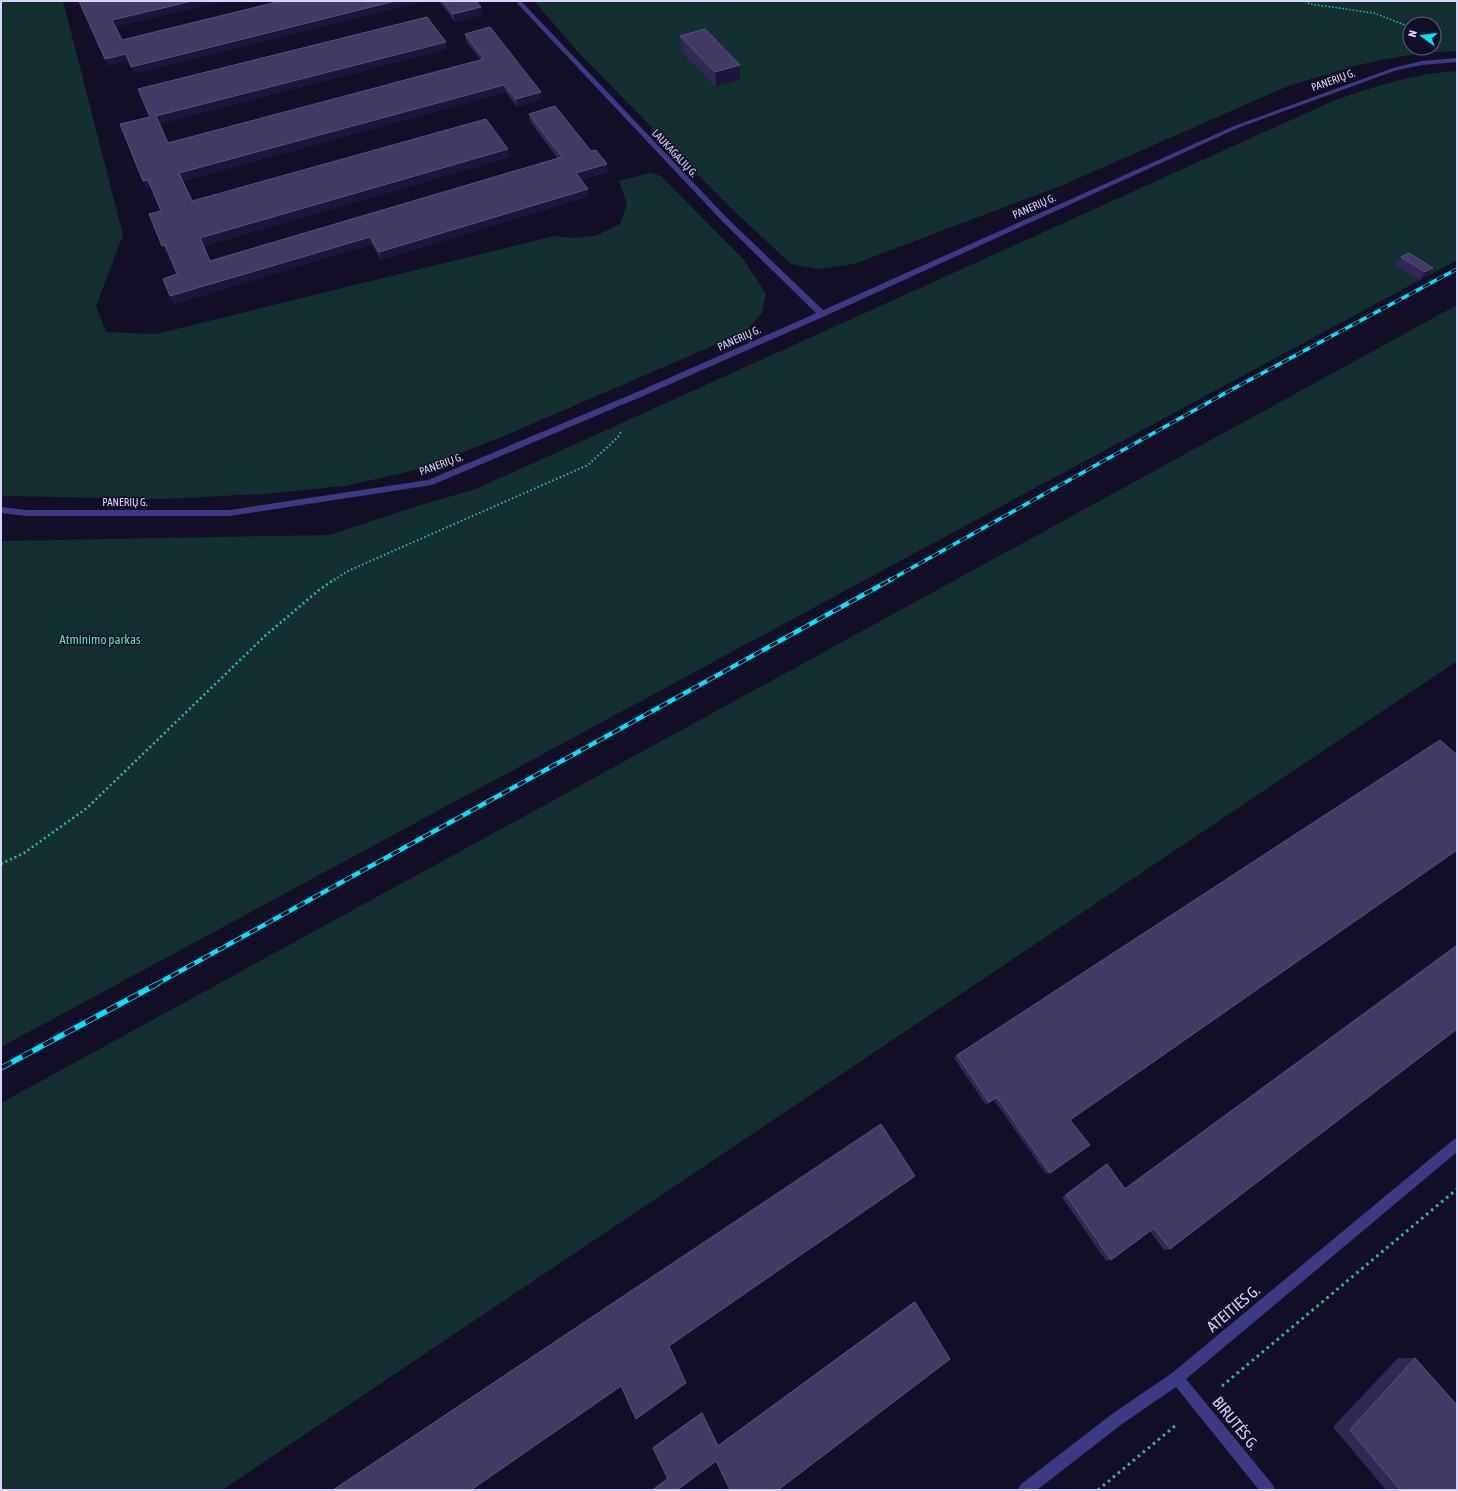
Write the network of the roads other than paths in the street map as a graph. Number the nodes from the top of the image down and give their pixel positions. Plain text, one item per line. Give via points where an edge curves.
1 (518, 1) edge
2 (1457, 60) edge
3 (822, 314) junction
4 (1, 510) edge
5 (1457, 1144) edge
6 (1177, 1378) junction
7 (1025, 1490) edge
8 (1268, 1490) edge

1 - 3 street, LAUKAGALIŲ G. via 725,220
2 - 3 street, PANERIŲ G. via 1395,69 1236,127
3 - 4 street, PANERIŲ G. via 430,483 230,513 26,513
5 - 6 street, ATEITIES G.
6 - 7 street, ATEITIES G. via 1117,1419
6 - 8 street, BIRUTĖS G.

